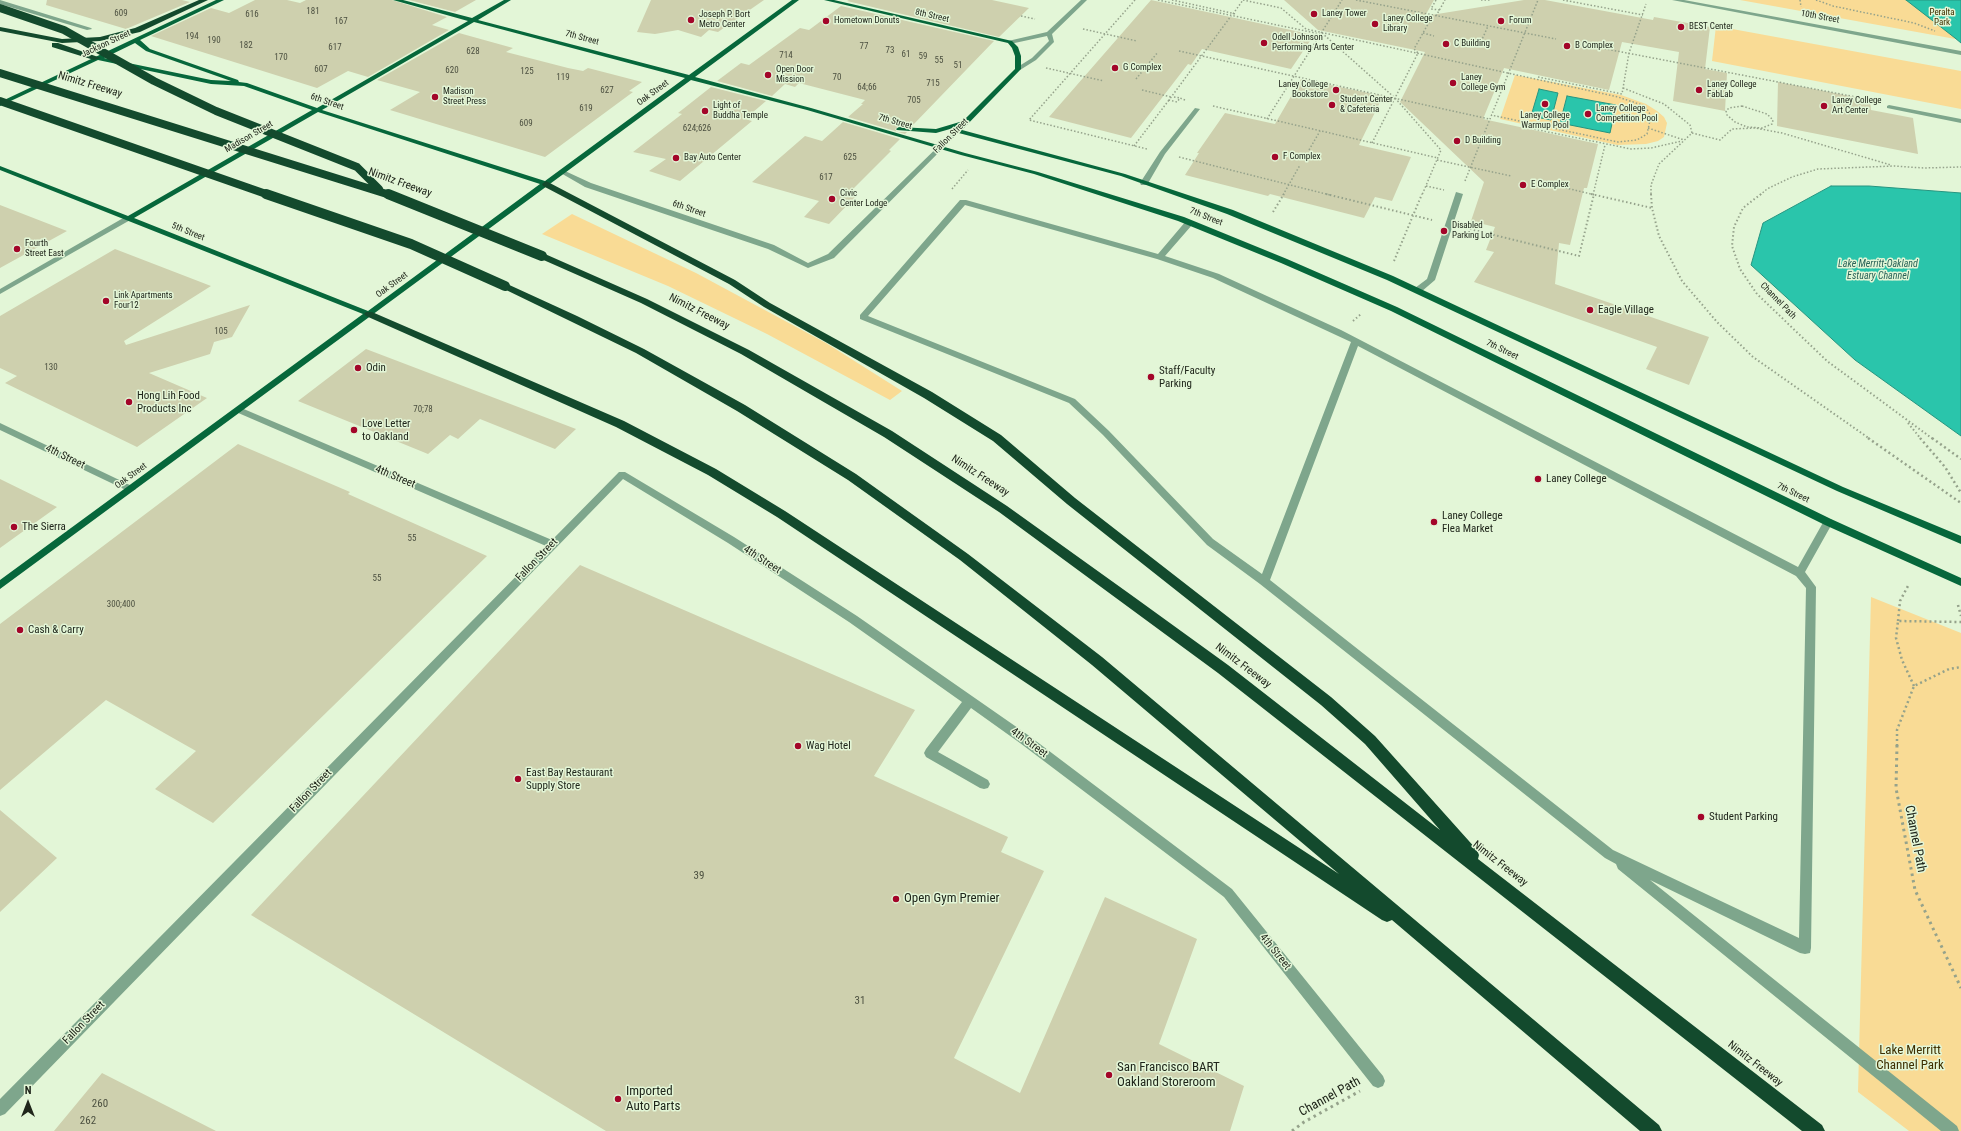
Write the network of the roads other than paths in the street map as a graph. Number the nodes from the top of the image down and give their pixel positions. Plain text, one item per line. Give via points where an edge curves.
1 (205, 0) edge
2 (221, 0) edge
3 (396, 0) edge
4 (508, 0) edge
5 (796, 0) edge
6 (827, 0) edge
7 (1084, 0) edge
8 (1675, 0) edge
9 (1682, 1) edge
10 (0, 2) edge
11 (0, 8) edge
12 (473, 20) junction
13 (0, 29) edge
14 (89, 29) dead end
15 (18, 33) junction
16 (1049, 34) junction
17 (136, 40) junction
18 (1010, 42) junction
19 (1961, 53) edge
20 (97, 58) junction
21 (1018, 69) junction
22 (0, 73) edge
23 (690, 78) junction
24 (245, 84) junction
25 (0, 102) edge
26 (1889, 107) road end
27 (809, 108) junction
28 (1197, 108) dead end
29 (317, 110) junction
30 (1961, 121) edge
31 (964, 122) junction
32 (957, 131) junction
33 (942, 147) junction
34 (0, 168) edge
35 (563, 172) junction
36 (1144, 183) junction
37 (546, 184) junction
38 (381, 191) junction
39 (1459, 194) dead end
40 (128, 218) junction
41 (1189, 223) junction
42 (1160, 257) junction
43 (808, 266) joint
44 (1418, 290) junction
45 (0, 292) edge
46 (370, 314) junction
47 (1355, 342) junction
48 (239, 410) junction
49 (0, 426) edge
50 (622, 474) joint
51 (131, 489) junction
52 (1828, 522) junction
53 (1961, 540) edge
54 (552, 544) junction
55 (1800, 573) junction
56 (1264, 581) junction
57 (1961, 582) edge
58 (0, 584) edge
59 (969, 701) junction
60 (984, 784) dead end
61 (1609, 854) junction
62 (1491, 876) junction
63 (1434, 947) junction
64 (1378, 1081) road end
65 (0, 1109) edge
66 (1653, 1131) edge
67 (1816, 1131) edge
68 (1952, 1131) edge

1 - 15 highway via 158,22 114,37 62,41
2 - 17 main road, Jackson Street
3 - 12 main road, 7th Street
4 - 12 main road, Madison Street
5 - 23 main road, Oak Street
6 - 18 main road, 8th Street
7 - 16 street, Fallon Street
8 - 9 street, 10th Street
9 - 19 street, 10th Street
10 - 14 street
11 - 38 highway, bridge via 64,30 154,81 216,111 357,167
12 - 23 main road, 7th Street
12 - 29 main road, Madison Street
13 - 15 highway
15 - 20 highway
16 - 18 street, 8th Street
16 - 21 street, Fallon Street via 1052,41 1034,59
17 - 20 main road, Jackson Street
17 - 24 main road via 148,50
18 - 21 main road via 1018,56
20 - 24 main road, 6th Street via 211,82
20 - 25 main road, Jackson Street
21 - 31 main road, Fallon Street
22 - 38 highway, Nimitz Freeway, bridge
23 - 27 main road, 7th Street
23 - 35 main road, Oak Street
24 - 29 main road, 6th Street
25 - 63 highway, bridge via 404,241 574,318 675,370 777,430 884,499 1091,656
26 - 30 street
27 - 31 main road via 914,131 946,129
27 - 33 main road, 7th Street
28 - 36 street via 1162,153
29 - 37 main road, 6th Street
29 - 40 main road, Madison Street
31 - 32 main road, Fallon Street
32 - 33 street, Fallon Street
32 - 36 main road, 7th Street via 1123,175
33 - 41 main road, 7th Street via 1097,191
33 - 43 street, Fallon Street via 831,256
34 - 40 main road, 5th Street
35 - 37 main road, Oak Street
35 - 43 street, 6th Street via 588,185 771,248
36 - 44 main road, 7th Street via 1230,212
37 - 46 main road, Oak Street
37 - 62 highway via 732,282 997,438 1071,501 1326,701 1364,735
38 - 62 highway, Nimitz Freeway, bridge via 638,298 821,394 925,458 1003,509 1137,605
39 - 44 street via 1431,280
40 - 45 street, Madison Street
40 - 46 main road, 5th Street
41 - 42 street
41 - 52 main road, 7th Street via 1284,261 1394,310
42 - 47 street via 1216,276
42 - 56 street via 962,202 863,317 1072,401 1210,542
44 - 53 main road, 7th Street via 1840,489
46 - 48 main road, Oak Street
46 - 63 highway via 620,424 712,472 781,514
47 - 55 street
47 - 56 street
48 - 51 main road, Oak Street
48 - 54 street, 4th Street
49 - 51 street, 4th Street
50 - 54 street, Fallon Street
50 - 59 street, 4th Street via 731,540 853,619
51 - 58 main road, Oak Street
52 - 55 street
52 - 57 main road, 7th Street
54 - 65 street, Fallon Street
55 - 61 street via 1811,588 1805,948
56 - 61 street
59 - 60 street via 930,753
59 - 64 street, 4th Street via 1024,739 1228,893
61 - 68 street
62 - 67 highway, Nimitz Freeway
63 - 66 highway

